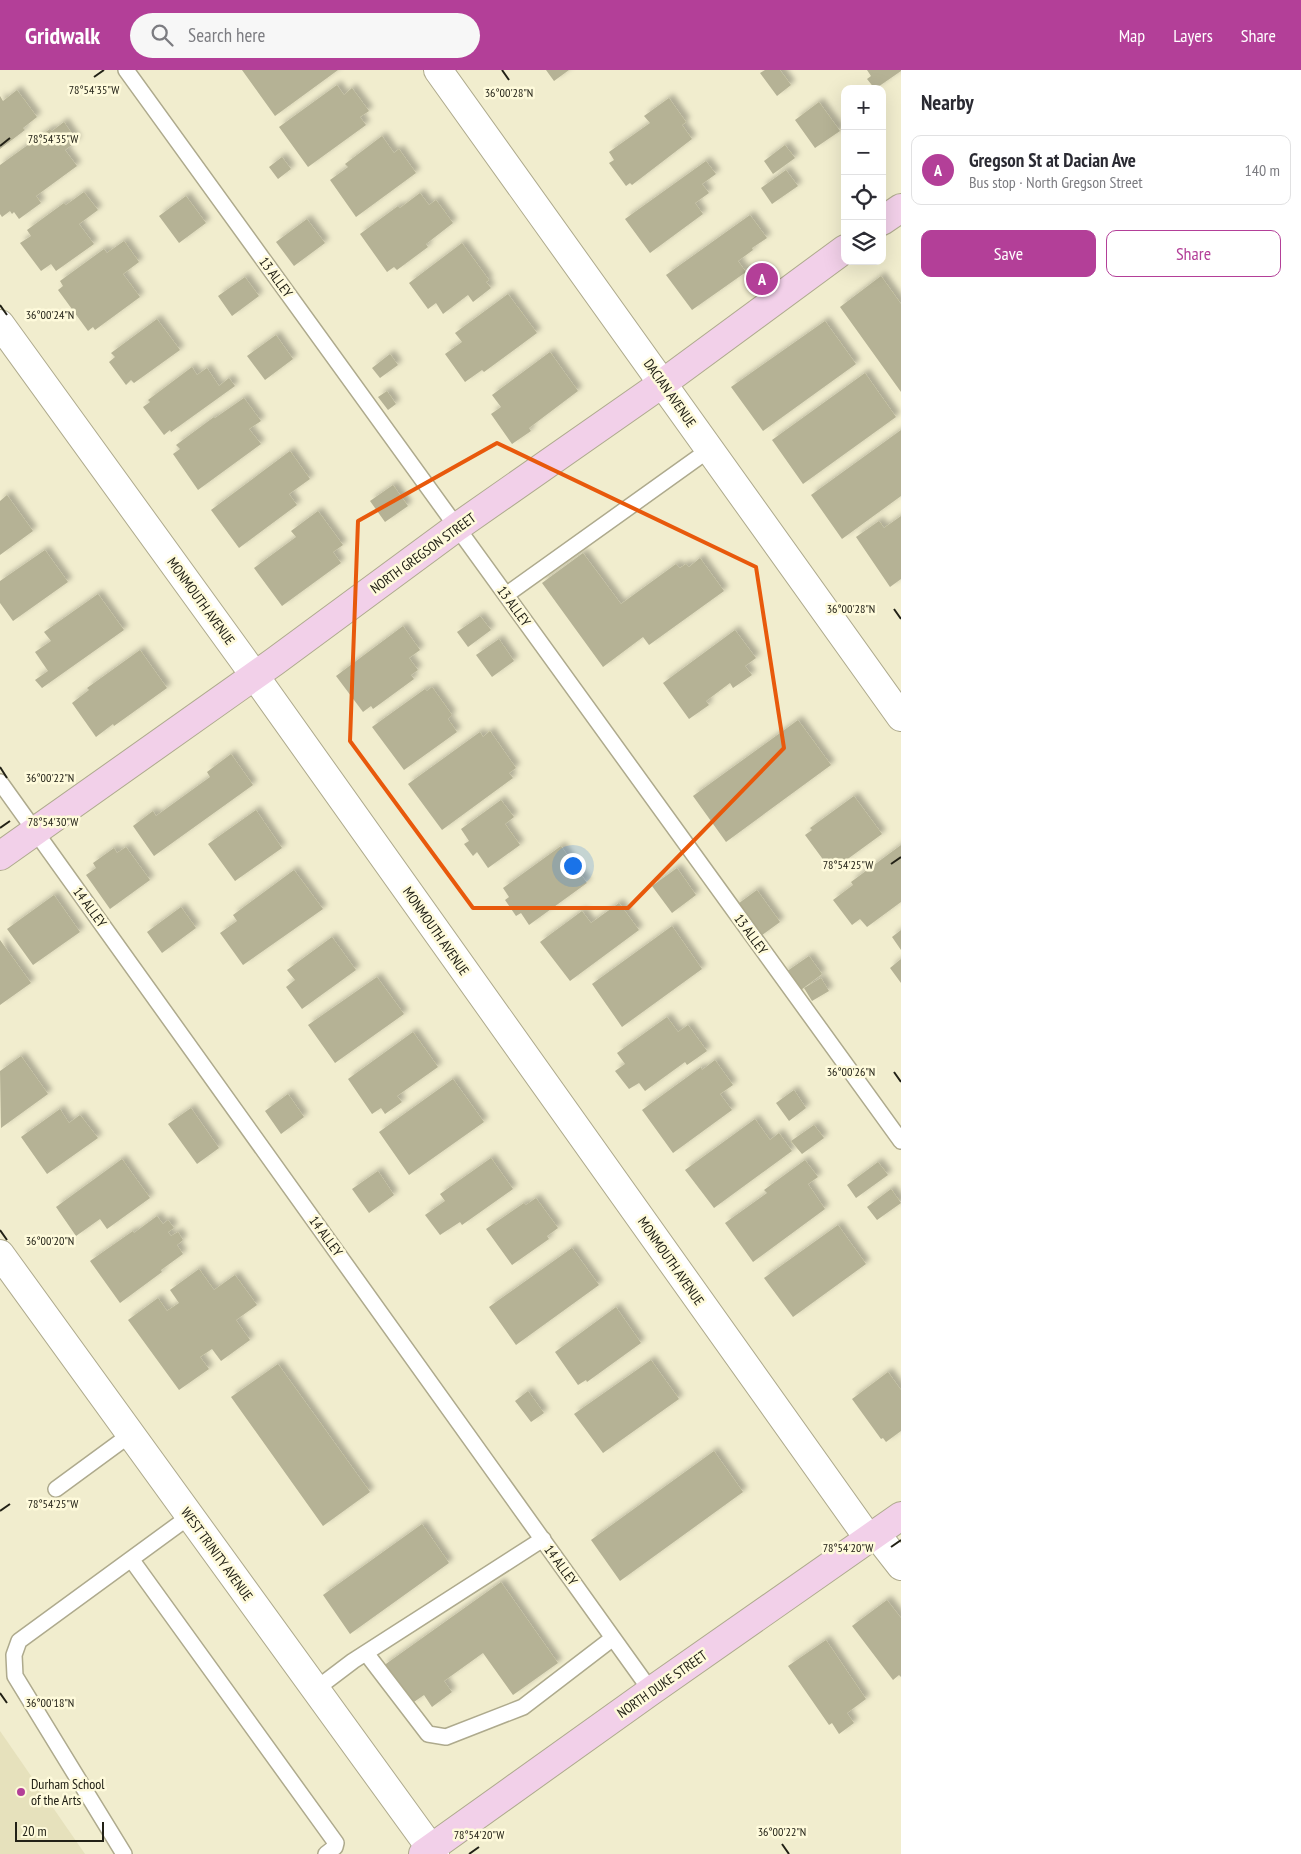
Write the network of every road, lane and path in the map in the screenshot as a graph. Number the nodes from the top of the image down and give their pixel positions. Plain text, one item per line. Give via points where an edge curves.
1 (126, 70) edge
2 (438, 70) edge
3 (901, 208) edge
4 (883, 220) edge
5 (841, 251) edge
6 (0, 324) edge
7 (663, 383) junction
8 (710, 449) junction
9 (457, 527) junction
10 (506, 595) junction
11 (254, 675) junction
12 (901, 717) edge
13 (0, 782) edge
14 (35, 830) junction
15 (0, 856) edge
16 (901, 1141) edge
17 (0, 1254) edge
18 (131, 1434) junction
19 (56, 1489) dead end
20 (190, 1516) junction
21 (901, 1516) edge
22 (872, 1537) junction
23 (543, 1539) junction
24 (131, 1559) junction
25 (901, 1566) edge
26 (613, 1638) junction
27 (366, 1653) junction
28 (316, 1689) junction
29 (651, 1691) junction
30 (430, 1852) edge
31 (124, 1854) edge
32 (326, 1854) edge

1 - 9 lane, 13 ALLEY
2 - 7 street, DACIAN AVENUE
3 - 4 main road
5 - 7 main road, NORTH GREGSON STREET
6 - 11 street, MONMOUTH AVENUE
7 - 8 street, DACIAN AVENUE
7 - 9 main road, NORTH GREGSON STREET
8 - 10 lane
8 - 12 street, DACIAN AVENUE
9 - 10 lane, 13 ALLEY
9 - 11 main road, NORTH GREGSON STREET
10 - 16 lane, 13 ALLEY
11 - 14 main road, NORTH GREGSON STREET
11 - 22 street, MONMOUTH AVENUE
13 - 14 lane, 14 ALLEY
14 - 15 main road, NORTH GREGSON STREET
14 - 23 lane, 14 ALLEY
17 - 18 street, WEST TRINITY AVENUE
18 - 19 lane
18 - 20 street, WEST TRINITY AVENUE
20 - 24 lane
20 - 28 street, WEST TRINITY AVENUE
21 - 22 main road, NORTH DUKE STREET
22 - 25 street, MONMOUTH AVENUE
22 - 29 main road, NORTH DUKE STREET
23 - 26 lane, 14 ALLEY
23 - 27 lane
24 - 31 lane via 19,1641 14,1655 15,1676
24 - 32 lane via 336,1843
26 - 27 lane via 523,1707 446,1737 428,1734
26 - 29 lane, 14 ALLEY
27 - 28 lane
28 - 30 street, WEST TRINITY AVENUE
29 - 30 main road, NORTH DUKE STREET

